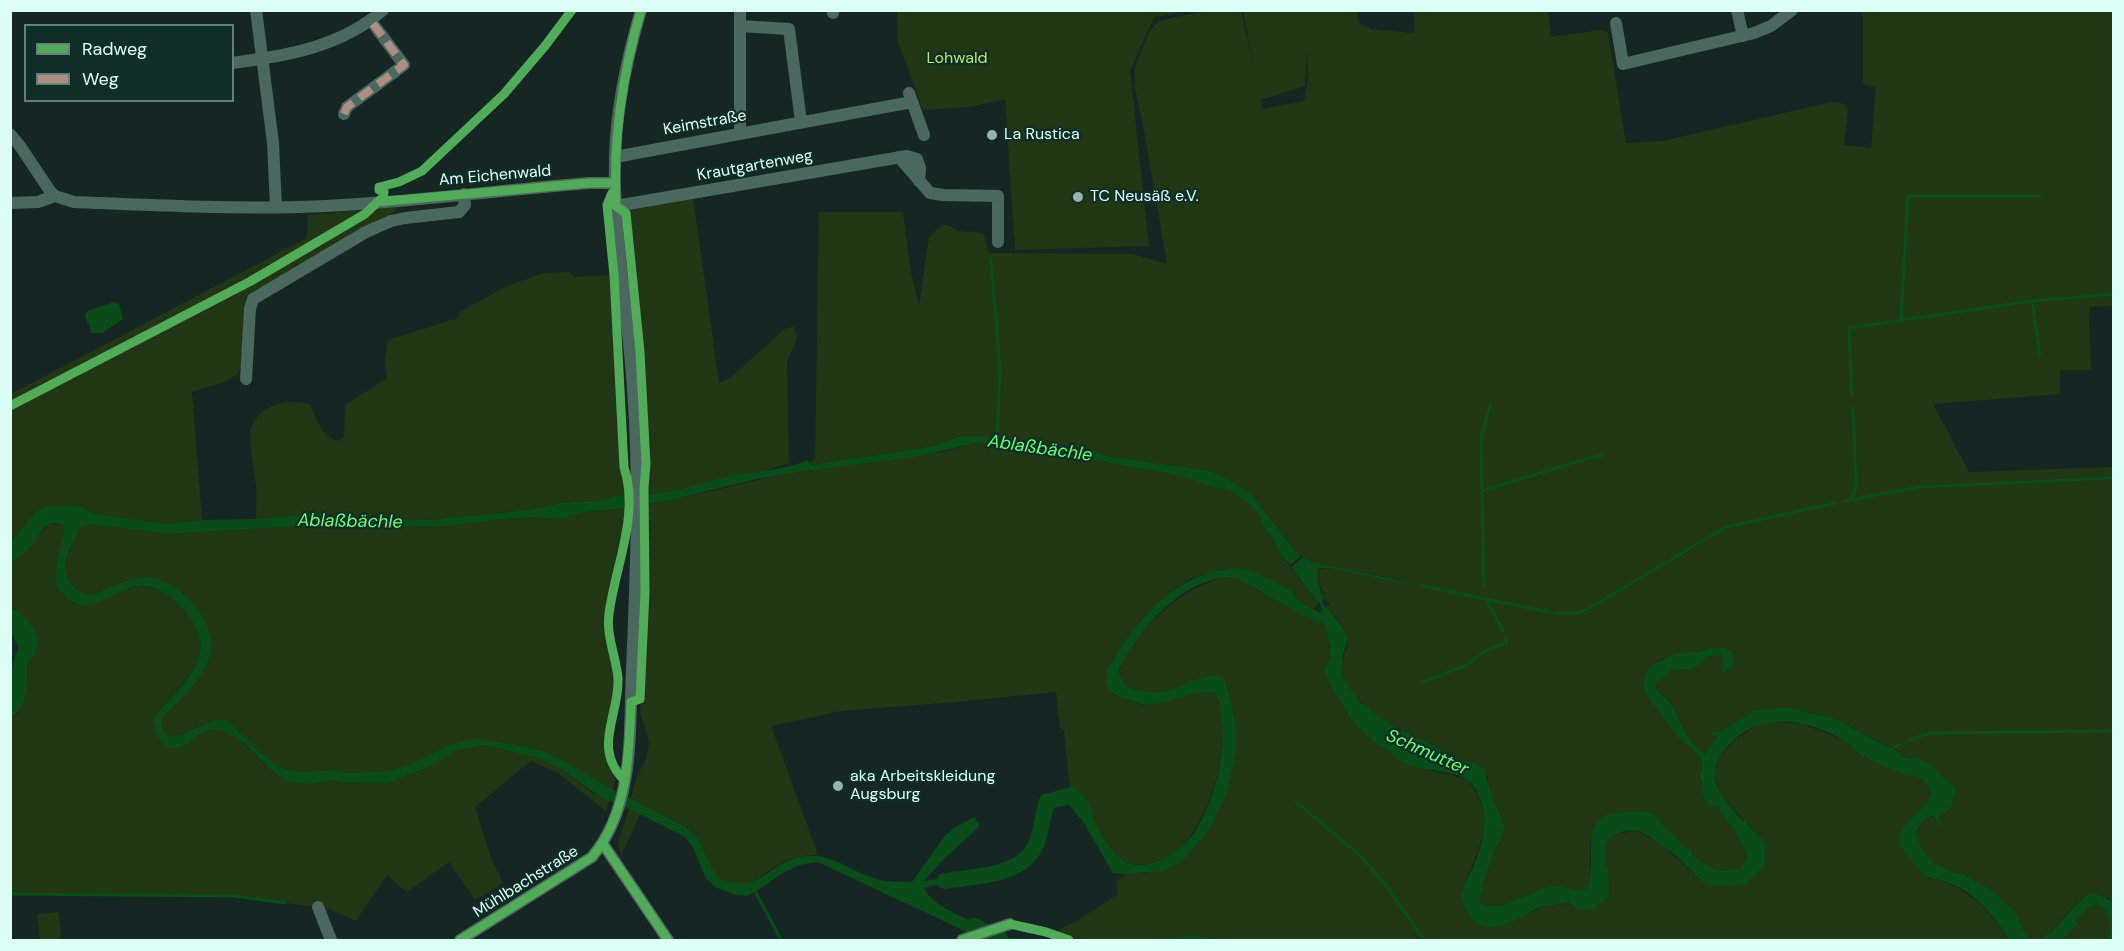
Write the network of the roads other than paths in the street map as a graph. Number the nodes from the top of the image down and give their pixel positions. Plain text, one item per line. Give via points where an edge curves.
1 (256, 10) edge
2 (383, 10) edge
3 (641, 10) edge
4 (740, 10) edge
5 (1737, 10) edge
6 (1792, 10) edge
7 (371, 21) junction
8 (1616, 23) dead end
9 (740, 26) junction
10 (1743, 36) junction
11 (263, 58) junction
12 (234, 63) edge
13 (344, 114) dead end
14 (801, 122) junction
15 (10, 134) edge
16 (740, 134) junction
17 (924, 135) dead end
18 (615, 156) junction
19 (615, 183) junction
20 (464, 194) junction
21 (55, 195) junction
22 (10, 204) edge
23 (616, 206) junction
24 (276, 207) junction
25 (998, 242) dead end
26 (246, 379) dead end
27 (603, 844) junction
28 (318, 907) dead end
29 (1010, 924) dead end
30 (966, 939) edge
31 (331, 940) edge
32 (460, 940) edge
33 (668, 940) edge

1 - 11 street
2 - 7 street
3 - 18 street via 624,78
4 - 9 street
5 - 10 street
6 - 10 street via 1771,26
7 - 11 street via 333,41
7 - 13 street via 404,65 347,107
8 - 10 street via 1623,64
9 - 14 street via 789,29
9 - 16 street
11 - 12 street
11 - 24 street
14 - 16 street, Keimstraße
14 - 17 street, Keimstraße via 911,98
15 - 21 street
16 - 18 street, Keimstraße
18 - 19 street
19 - 20 street, Am Eichenwald
19 - 23 street
20 - 24 street, Am Eichenwald
20 - 26 street, Am Eichenwald via 465,205 459,212 392,221 253,298
21 - 22 street, Am Eichenwald via 38,202
21 - 24 street, Am Eichenwald via 74,202
23 - 25 street, Krautgartenweg via 899,157 930,193 998,196
23 - 27 street via 633,389 637,516 629,746 625,781
27 - 32 street, Mühlbachstraße via 579,867
27 - 33 street
28 - 31 street
29 - 30 street

